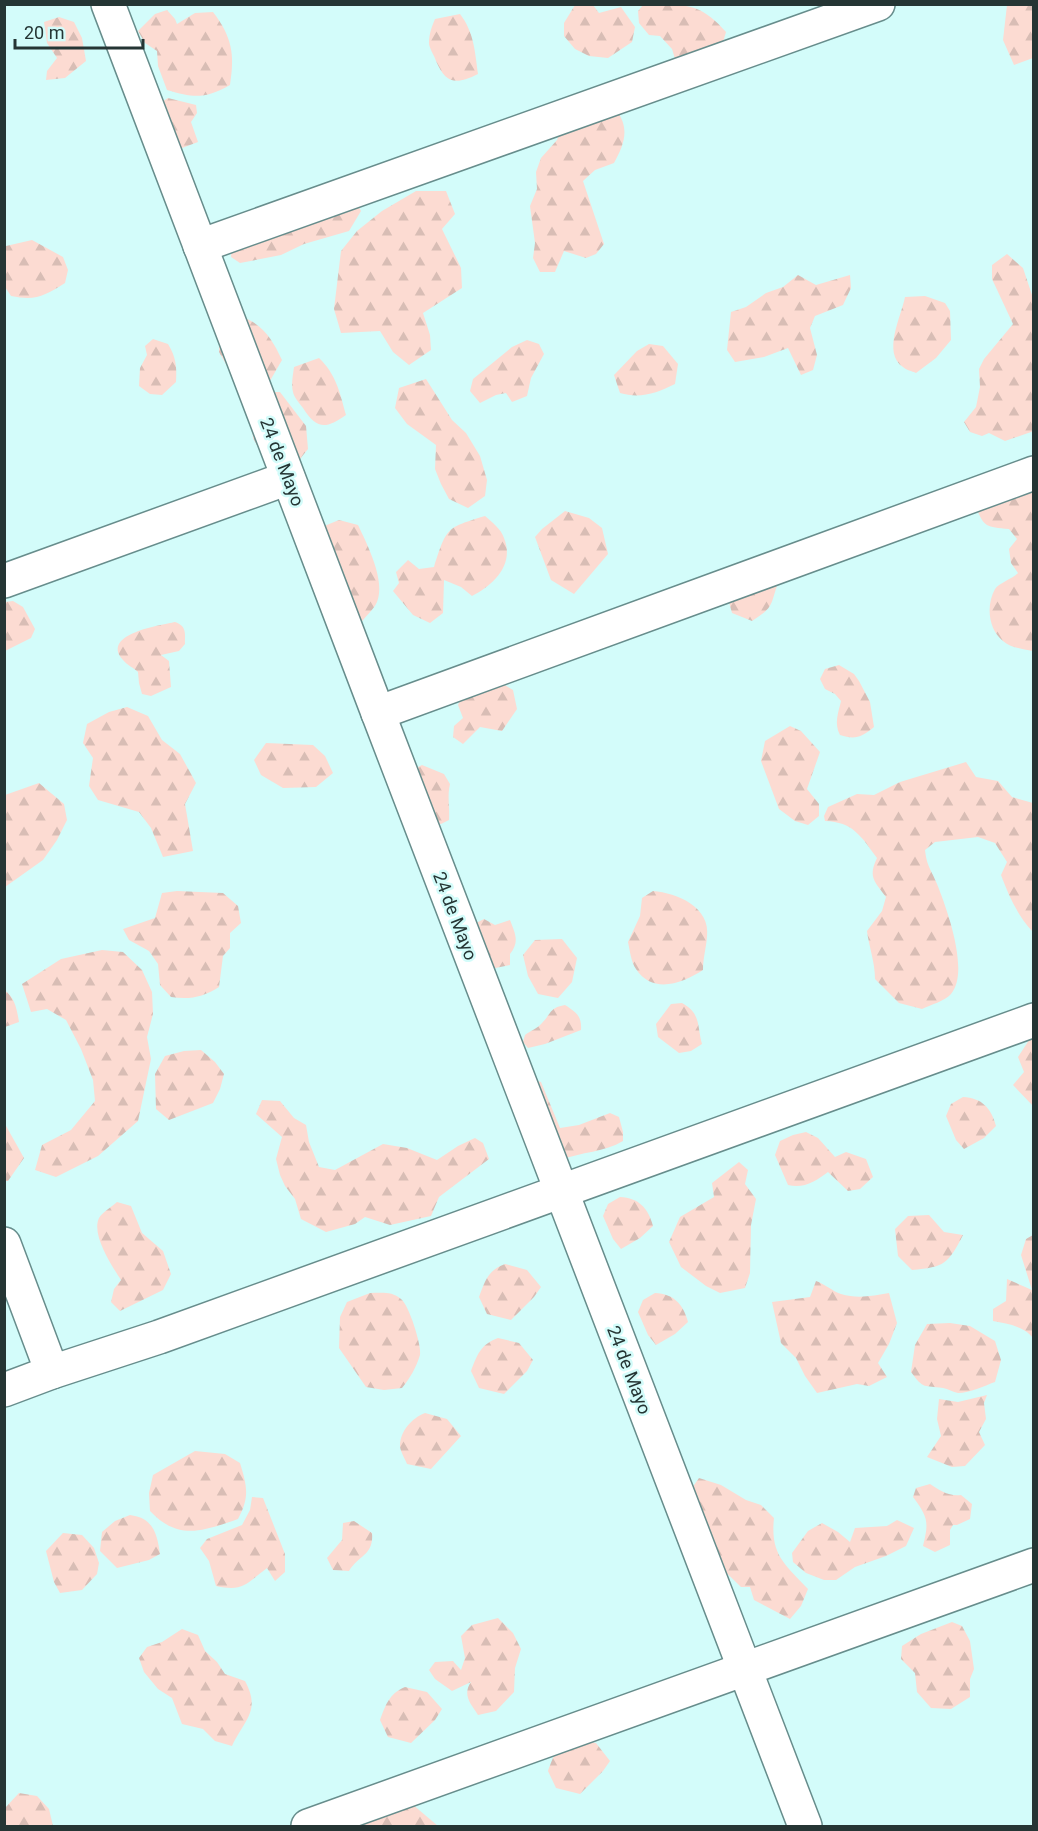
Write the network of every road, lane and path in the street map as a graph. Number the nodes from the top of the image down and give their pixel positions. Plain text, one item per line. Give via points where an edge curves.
1 (108, 4) edge
2 (878, 4) edge
3 (200, 246) junction
4 (1034, 472) edge
5 (288, 478) junction
6 (4, 581) edge
7 (378, 713) junction
8 (1034, 1020) edge
9 (561, 1191) junction
10 (4, 1244) edge
11 (52, 1372) junction
12 (4, 1390) edge
13 (1034, 1565) edge
14 (744, 1669) junction
15 (308, 1827) edge
16 (805, 1827) edge

1 - 3 street, 24 de Mayo
2 - 3 street
3 - 5 street, 24 de Mayo
4 - 7 street
5 - 6 street
5 - 7 street, 24 de Mayo
7 - 9 street, 24 de Mayo
8 - 9 street
9 - 11 street
9 - 14 street, 24 de Mayo
10 - 11 street
11 - 12 street
13 - 14 street
14 - 15 street
14 - 16 street, 24 de Mayo

